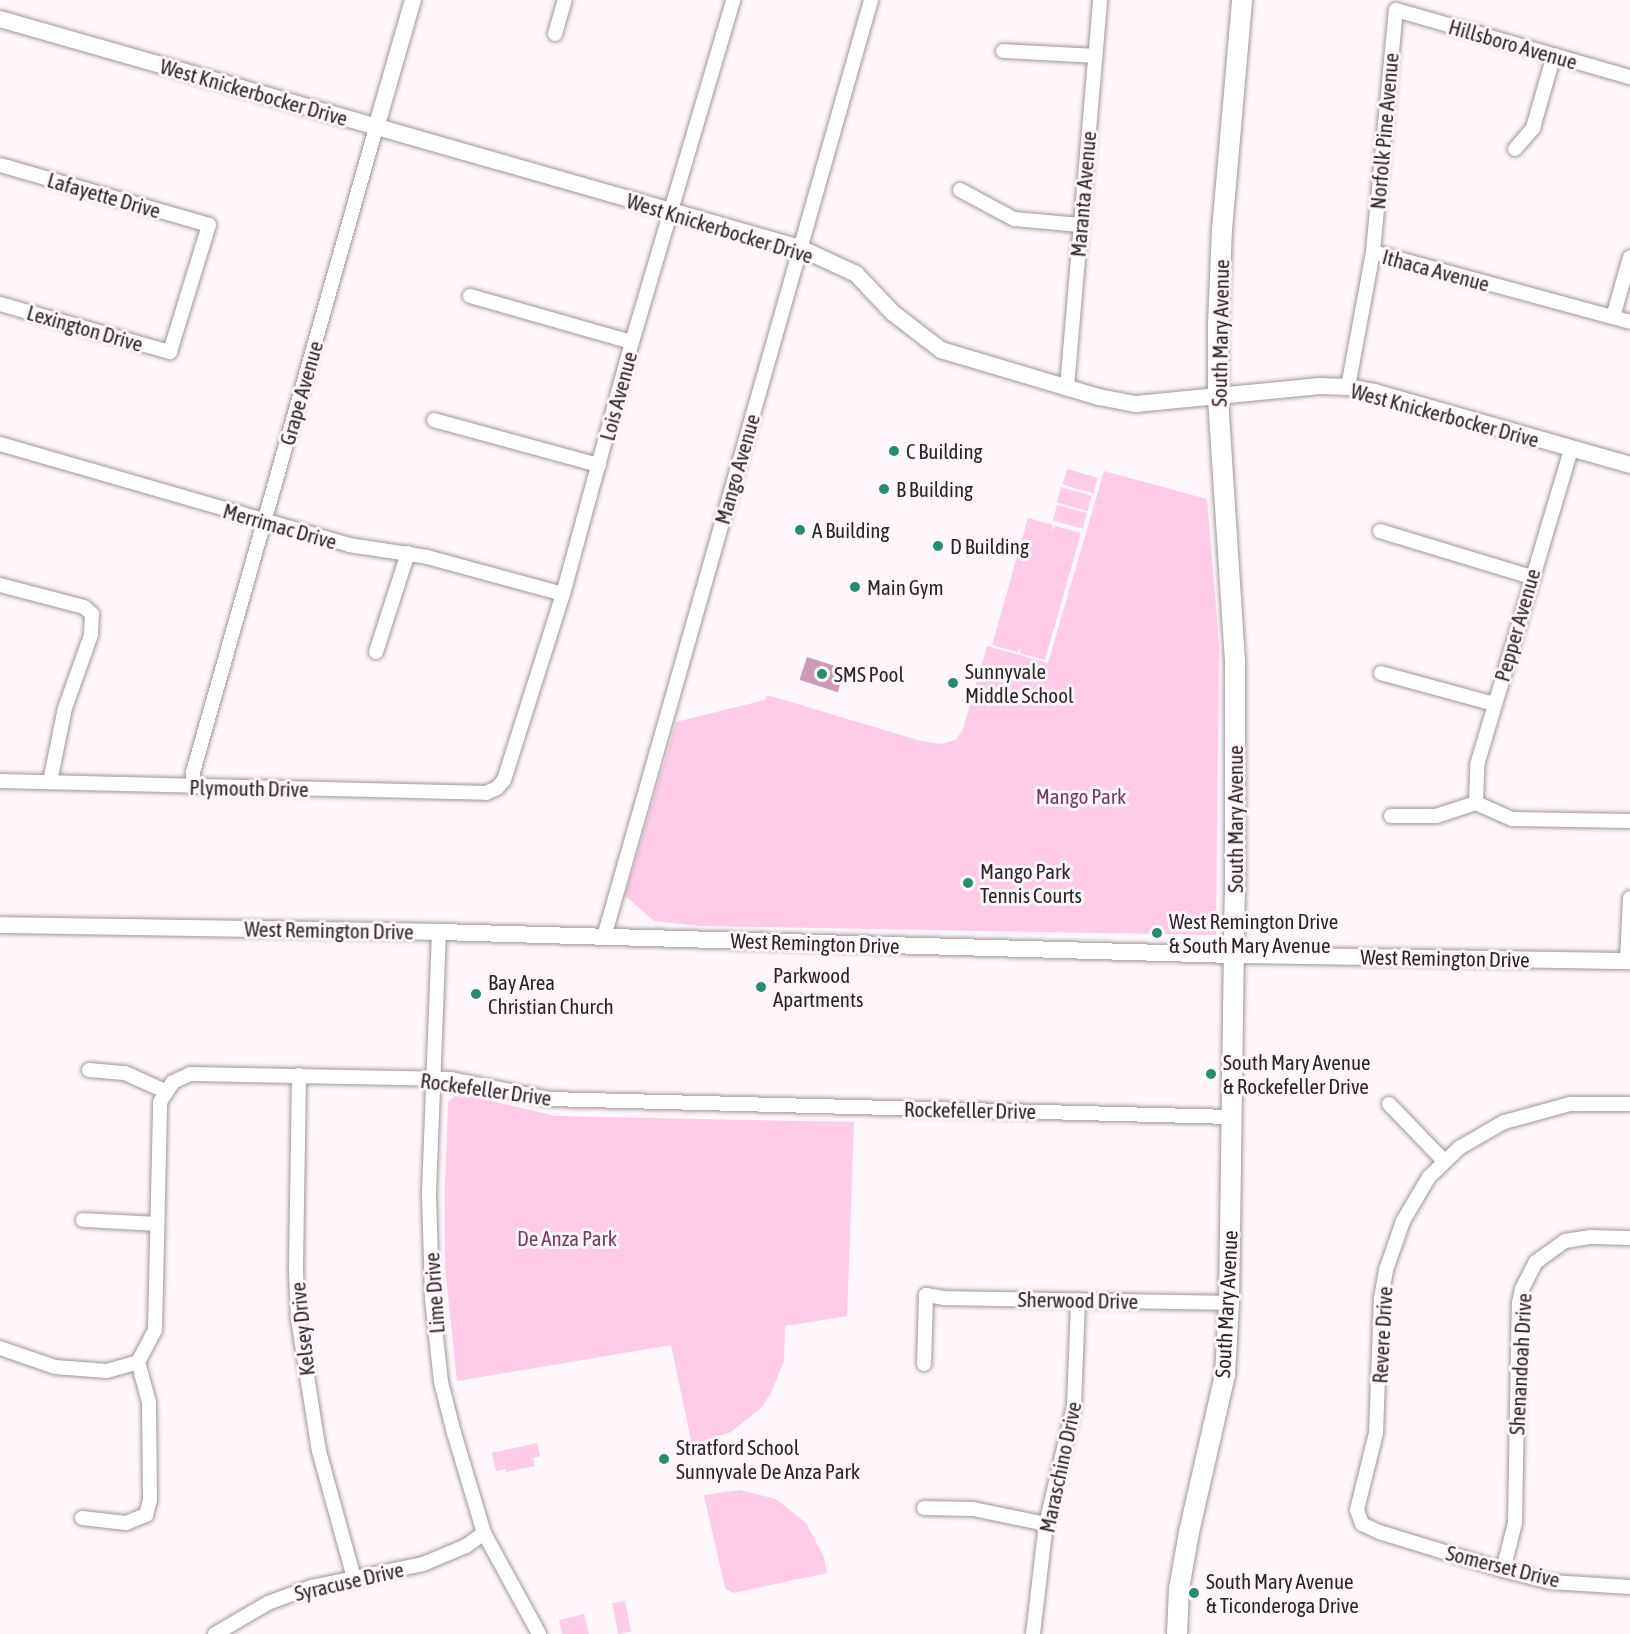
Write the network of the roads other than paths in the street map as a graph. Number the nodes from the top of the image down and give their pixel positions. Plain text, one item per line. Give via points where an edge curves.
1 (413, 0) edge
2 (565, 0) edge
3 (733, 0) edge
4 (871, 0) edge
5 (1100, 0) edge
6 (1242, 0) edge
7 (1395, 10) joint
8 (0, 19) edge
9 (555, 34) dead end
10 (1003, 51) dead end
11 (1554, 55) junction
12 (1094, 56) junction
13 (1630, 77) edge
14 (376, 128) junction
15 (1515, 149) dead end
16 (0, 165) edge
17 (960, 190) dead end
18 (671, 211) junction
19 (1080, 225) junction
20 (800, 249) junction
21 (1373, 252) junction
22 (1630, 257) edge
23 (470, 296) dead end
24 (0, 304) edge
25 (1613, 317) junction
26 (1630, 322) edge
27 (632, 342) junction
28 (170, 352) joint
29 (1067, 387) junction
30 (1348, 387) junction
31 (1218, 398) junction
32 (434, 420) dead end
33 (0, 444) edge
34 (1570, 449) junction
35 (599, 465) junction
36 (1630, 465) edge
37 (264, 521) junction
38 (1380, 531) dead end
39 (408, 553) junction
40 (1531, 577) junction
41 (0, 585) edge
42 (563, 594) junction
43 (376, 652) dead end
44 (1381, 673) dead end
45 (1494, 704) junction
46 (0, 781) edge
47 (50, 782) junction
48 (194, 787) junction
49 (497, 789) joint
50 (1476, 803) junction
51 (1390, 816) dead end
52 (1630, 821) edge
53 (1630, 898) edge
54 (0, 925) edge
55 (439, 932) junction
56 (604, 937) junction
57 (1234, 956) junction
58 (1629, 961) edge
59 (89, 1071) dead end
60 (299, 1075) junction
61 (434, 1079) junction
62 (165, 1091) junction
63 (1389, 1104) dead end
64 (1630, 1104) edge
65 (1232, 1117) junction
66 (1444, 1161) junction
67 (83, 1220) dead end
68 (156, 1224) junction
69 (1630, 1238) edge
70 (1078, 1300) junction
71 (1229, 1303) junction
72 (0, 1348) edge
73 (138, 1362) junction
74 (924, 1364) dead end
75 (924, 1508) dead end
76 (82, 1518) dead end
77 (1046, 1524) junction
78 (1379, 1532) joint
79 (484, 1533) junction
80 (1503, 1570) junction
81 (354, 1578) junction
82 (1630, 1587) edge
83 (215, 1634) edge
84 (539, 1634) edge
85 (1033, 1634) edge
86 (1177, 1634) edge

1 - 14 street, Grape Avenue
2 - 9 street
3 - 18 street, Lois Avenue
4 - 20 street, Mango Avenue
5 - 12 street, Maranta Avenue
6 - 31 main road, South Mary Avenue via 1222,230
7 - 11 street, Hillsboro Avenue
7 - 21 street, Norfolk Pine Avenue
8 - 14 street, West Knickerbocker Drive
10 - 12 street
11 - 13 street, Hillsboro Avenue
11 - 15 street via 1533,128
12 - 19 street, Maranta Avenue
14 - 18 street, West Knickerbocker Drive
14 - 37 street, Grape Avenue
16 - 28 street, Lafayette Drive via 209,225
17 - 19 street via 1014,219
18 - 20 street, West Knickerbocker Drive
18 - 27 street, Lois Avenue
19 - 29 street, Maranta Avenue
20 - 29 street, West Knickerbocker Drive via 856,274 893,313 941,350
20 - 56 street, Mango Avenue
21 - 25 street, Ithaca Avenue
21 - 30 street, Ithaca Avenue
22 - 25 street
23 - 27 street
24 - 28 street, Lexington Drive
25 - 26 street, Ithaca Avenue
27 - 35 street, Lois Avenue
29 - 31 street, West Knickerbocker Drive via 1136,404
30 - 31 street, West Knickerbocker Drive via 1320,386
30 - 34 street, West Knickerbocker Drive
31 - 57 main road, South Mary Avenue via 1235,661
32 - 35 street
33 - 37 street, Merrimac Drive
34 - 36 street, West Knickerbocker Drive
34 - 40 street, Pepper Avenue
35 - 42 street, Lois Avenue
37 - 39 street, Merrimac Drive via 349,546
37 - 48 street, Grape Avenue via 193,772
38 - 40 street
39 - 42 street, Merrimac Drive
39 - 43 street
40 - 45 street, Pepper Avenue
41 - 47 street via 84,607 92,614 91,635 65,708
42 - 49 street, Lois Avenue via 504,780
44 - 45 street
45 - 50 street, Pepper Avenue via 1477,765
46 - 47 street, Plymouth Drive
47 - 48 street, Plymouth Drive
48 - 49 street, Plymouth Drive via 486,793
50 - 51 street via 1436,816
50 - 52 street via 1512,819
53 - 58 street
54 - 55 street, West Remington Drive
55 - 56 street, West Remington Drive
55 - 61 street, Lime Drive
56 - 57 street, West Remington Drive
57 - 58 street, West Remington Drive
57 - 65 main road, South Mary Avenue
59 - 62 street via 125,1073
60 - 61 street, Rockefeller Drive
60 - 62 street, Rockefeller Drive via 190,1074
60 - 81 street, Kelsey Drive via 298,1319 319,1451
61 - 65 street, Rockefeller Drive via 549,1099
61 - 79 street, Lime Drive via 429,1195 432,1299 441,1382
62 - 68 street via 158,1115
63 - 66 street
64 - 66 street, Revere Drive via 1570,1104 1526,1114 1474,1137
65 - 71 main road, South Mary Avenue
66 - 78 street, Revere Drive via 1429,1177 1403,1221 1388,1262 1381,1297 1376,1432 1357,1510 1362,1524
67 - 68 street
68 - 73 street via 155,1330
69 - 80 street, Shenandoah Drive via 1565,1241 1536,1262 1522,1288 1515,1523
70 - 71 street, Sherwood Drive
70 - 74 street, Sherwood Drive via 926,1295
70 - 77 street, Maraschino Drive via 1074,1406
71 - 86 main road, South Mary Avenue via 1225,1374 1189,1532 1179,1588
72 - 73 street via 56,1367 108,1371
73 - 76 street via 149,1402 150,1500 146,1515 126,1522
75 - 77 street via 974,1509
77 - 85 street, Maraschino Drive
78 - 80 street, Somerset Drive
79 - 81 street, Syracuse Drive via 466,1546 423,1564
79 - 84 street, Lime Drive
80 - 82 street, Somerset Drive via 1551,1582
81 - 83 street, Syracuse Drive via 311,1587 268,1603

